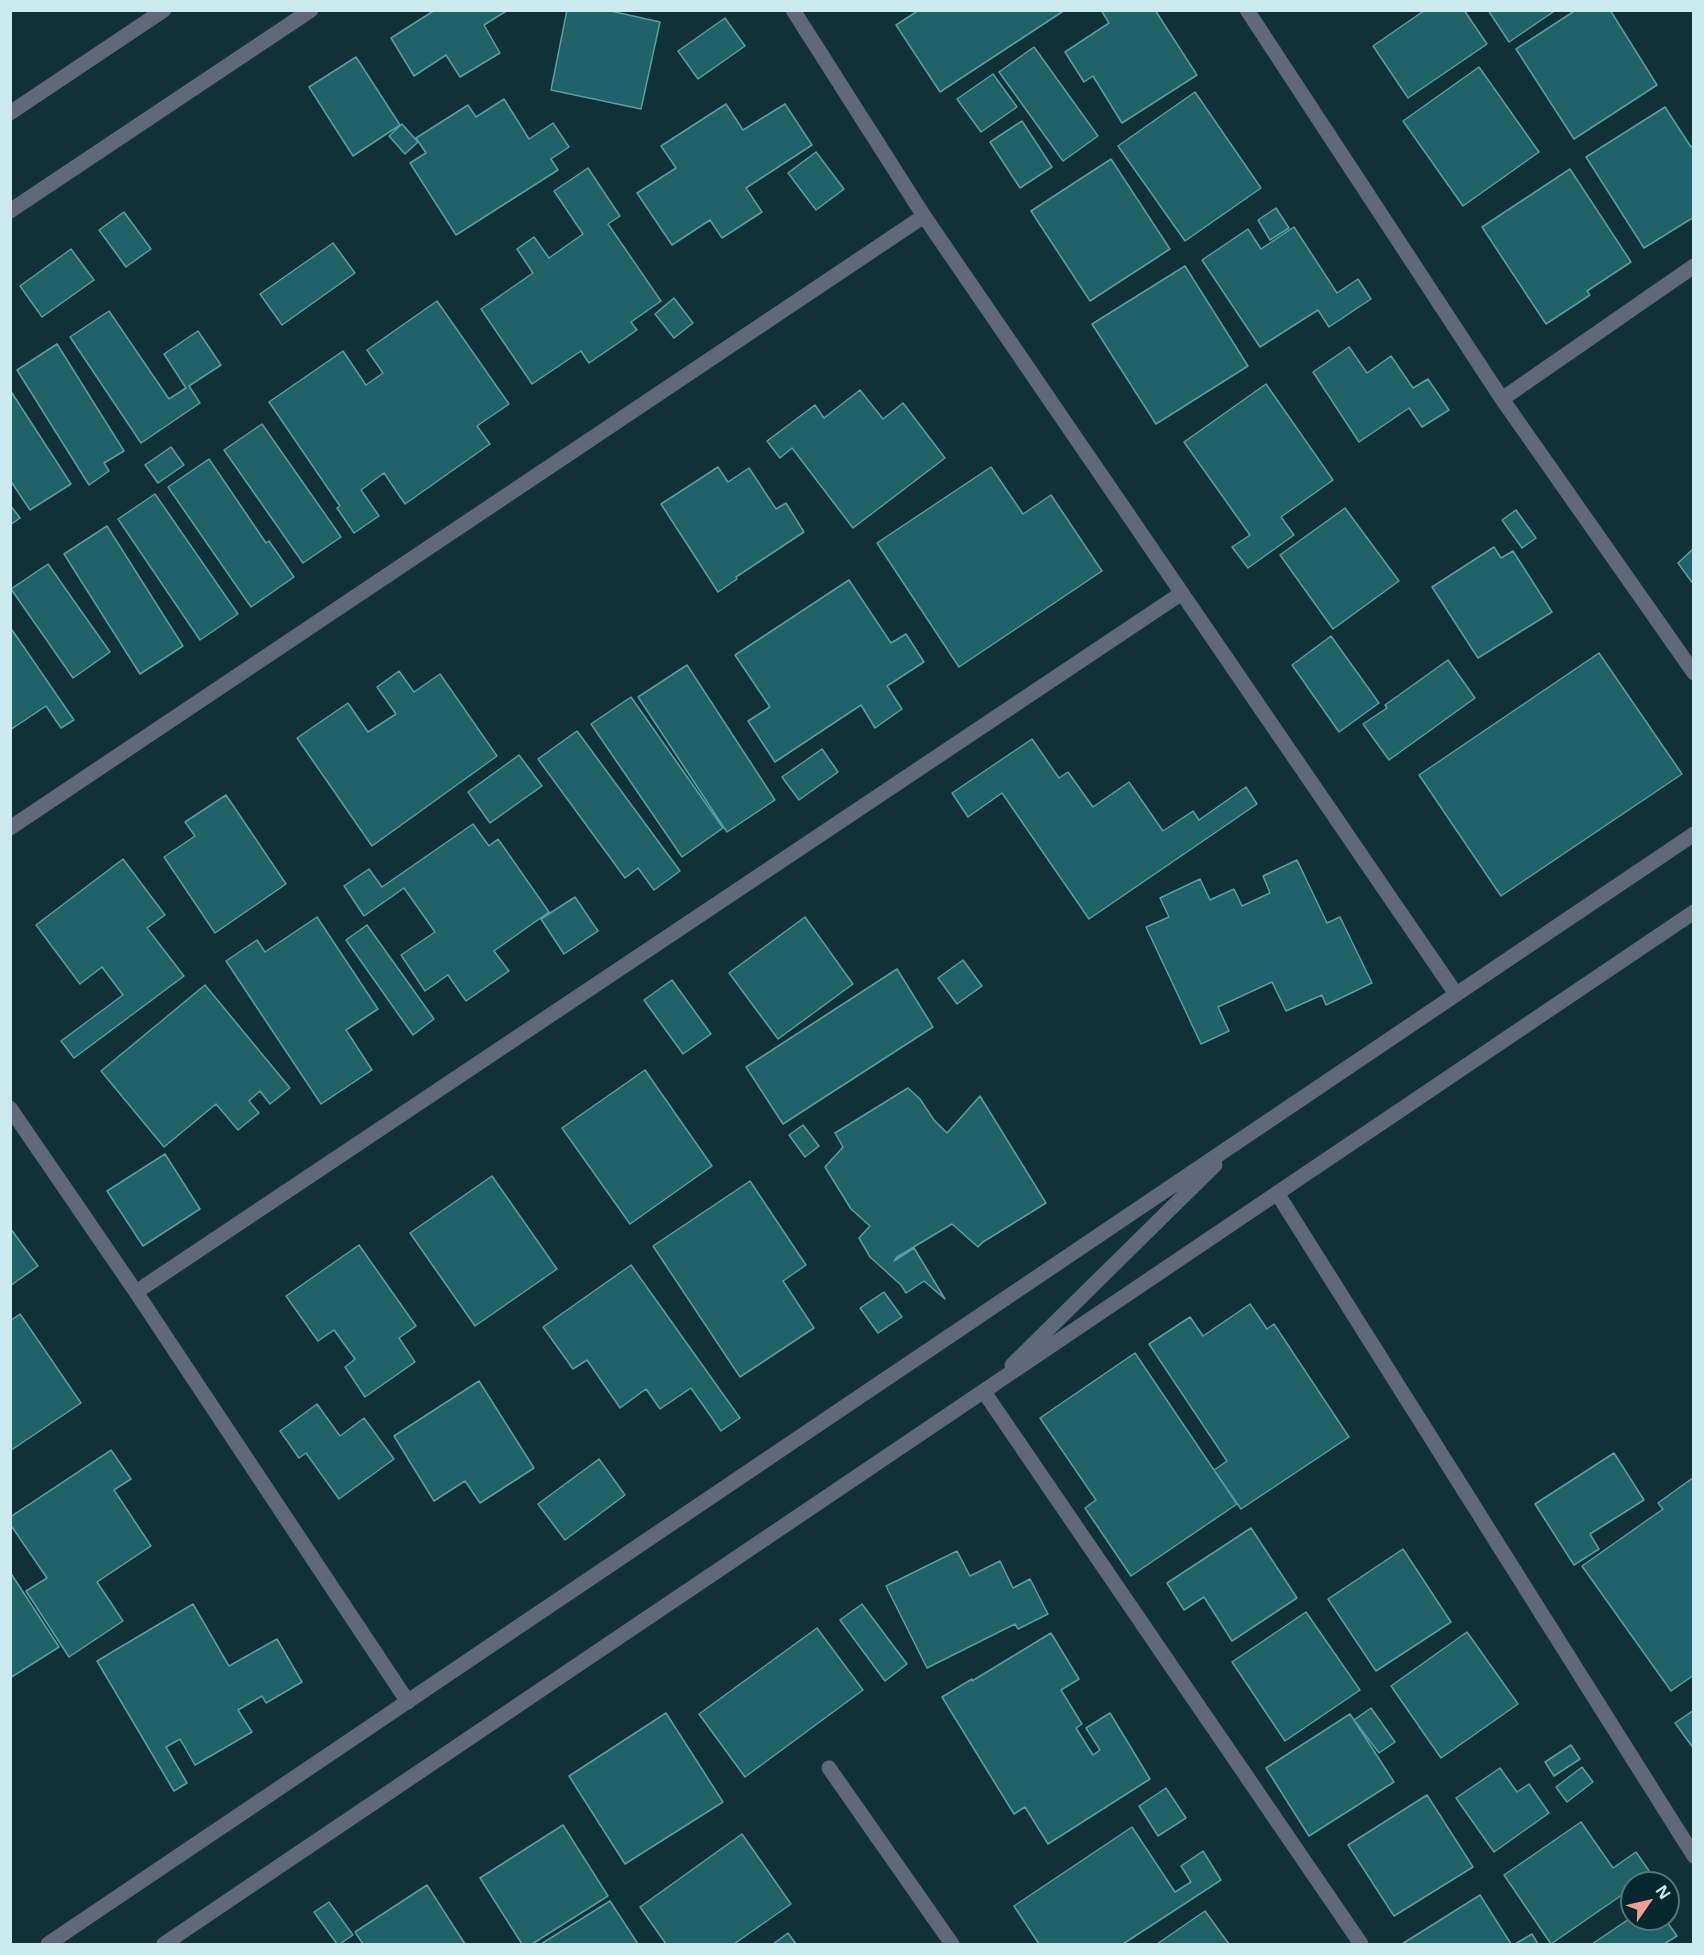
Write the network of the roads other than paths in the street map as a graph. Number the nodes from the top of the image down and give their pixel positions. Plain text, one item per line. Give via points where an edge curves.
1 (165, 10) edge
2 (311, 10) edge
3 (793, 10) edge
4 (1247, 10) edge
5 (10, 113) edge
6 (10, 211) edge
7 (924, 216) junction
8 (1694, 266) edge
9 (1502, 399) junction
10 (1182, 593) junction
11 (1694, 674) edge
12 (10, 828) edge
13 (1694, 834) edge
14 (1694, 912) edge
15 (1456, 994) junction
16 (10, 1108) edge
17 (1243, 1138) junction
18 (1277, 1193) junction
19 (136, 1292) junction
20 (984, 1392) junction
21 (408, 1702) junction
22 (829, 1768) dead end
23 (1694, 1856) edge
24 (48, 1944) edge
25 (164, 1944) edge
26 (952, 1944) edge
27 (1361, 1944) edge

1 - 5 street
2 - 6 street
3 - 7 street
4 - 9 street
7 - 10 street
7 - 12 street
8 - 9 street
9 - 11 street
10 - 15 street
10 - 19 street
13 - 15 street
14 - 18 street
15 - 17 street
16 - 19 street
17 - 20 street
17 - 21 street
18 - 20 street
18 - 23 street
19 - 21 street
20 - 25 street
20 - 27 street
21 - 24 street
22 - 26 street

